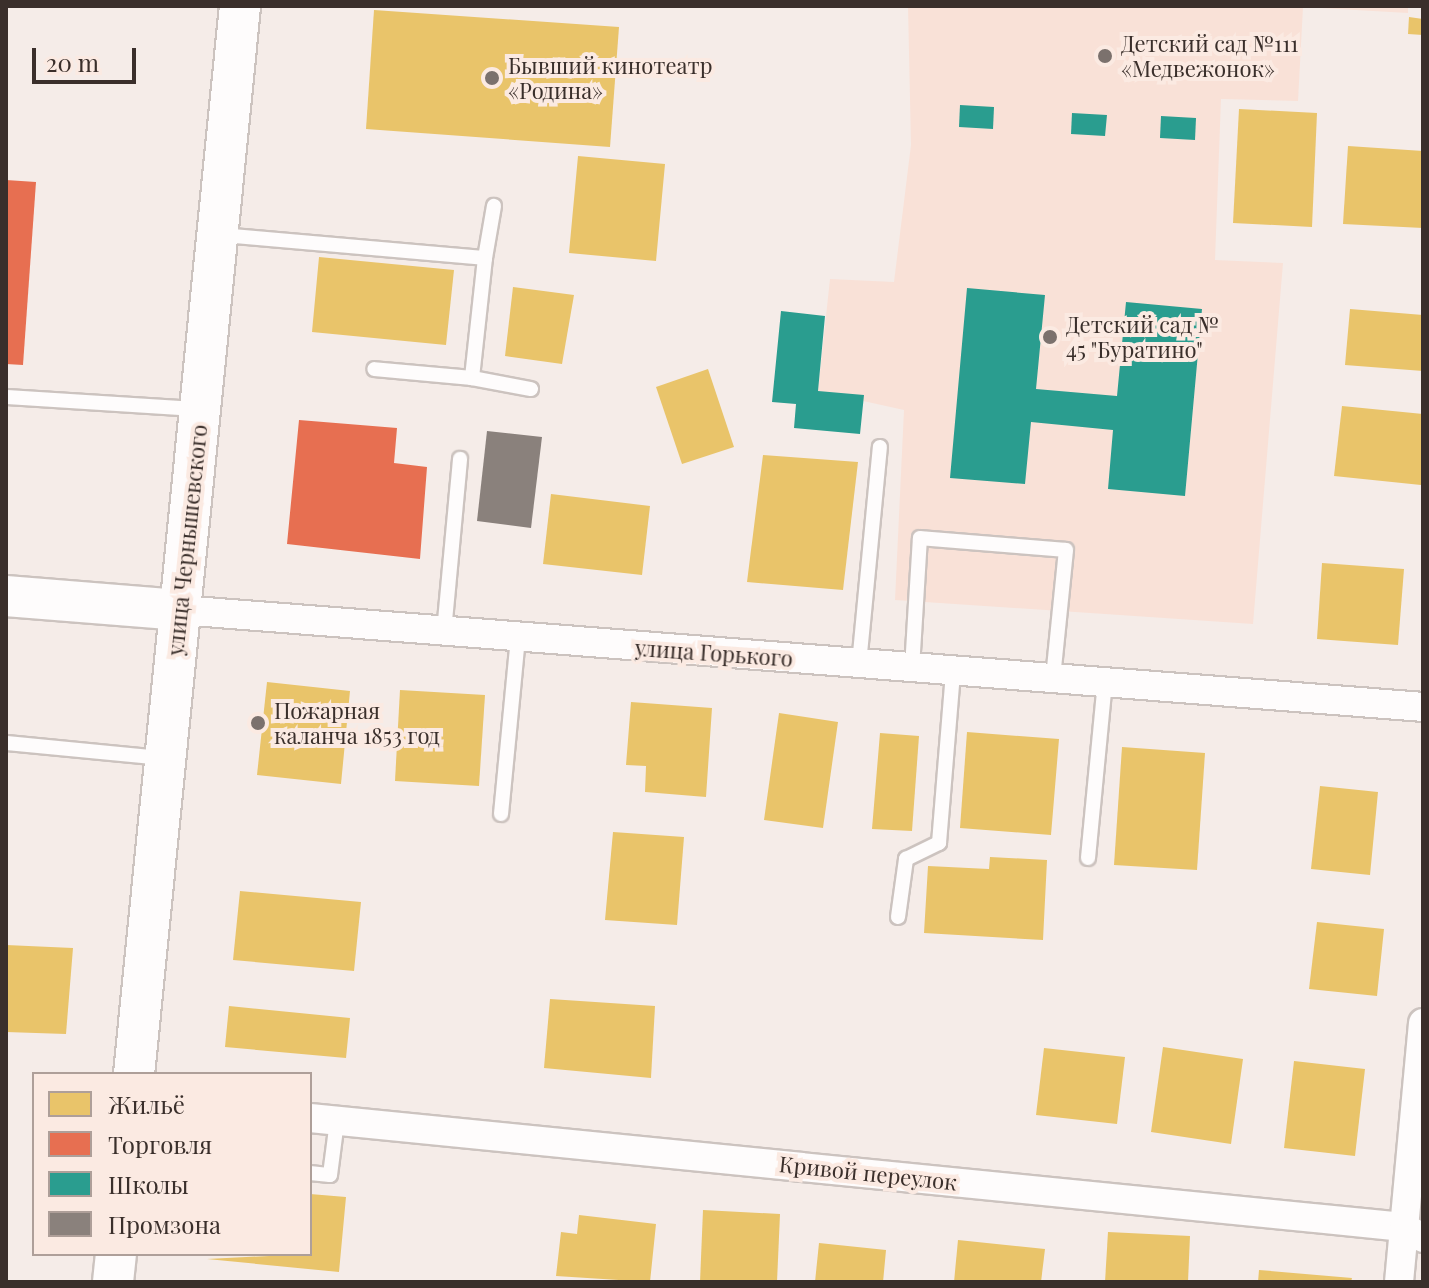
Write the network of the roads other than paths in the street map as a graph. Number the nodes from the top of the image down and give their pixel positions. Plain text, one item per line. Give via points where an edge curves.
1 (240, 6) edge
2 (494, 206) dead end
3 (217, 234) junction
4 (485, 258) junction
5 (374, 369) dead end
6 (472, 378) junction
7 (531, 389) dead end
8 (6, 397) edge
9 (200, 409) junction
10 (880, 447) dead end
11 (460, 459) dead end
12 (6, 596) edge
13 (180, 610) junction
14 (444, 632) junction
15 (518, 638) junction
16 (859, 664) junction
17 (912, 668) junction
18 (953, 671) junction
19 (1053, 678) junction
20 (1105, 683) junction
21 (1423, 707) edge
22 (6, 743) edge
23 (165, 758) junction
24 (501, 814) dead end
25 (1088, 858) dead end
26 (898, 917) dead end
27 (1423, 1023) edge
28 (134, 1072) edge
29 (323, 1119) edge
30 (312, 1173) edge
31 (1413, 1232) edge
32 (116, 1256) edge
33 (113, 1282) edge
34 (1399, 1282) edge

1 - 3 main road, улица Чернышевского
2 - 4 lane
3 - 4 lane
3 - 9 main road, улица Чернышевского
4 - 6 lane
5 - 6 lane
6 - 7 lane
8 - 9 lane
9 - 13 main road, улица Чернышевского
10 - 16 lane
11 - 14 lane
12 - 13 main road, улица Горького
13 - 14 street, улица Горького
13 - 23 main road, улица Чернышевского
14 - 15 street, улица Горького
15 - 16 street, улица Горького
15 - 24 lane
16 - 17 street, улица Горького
17 - 18 street, улица Горького
17 - 19 lane via 920,538 1066,550
18 - 19 street, улица Горького
18 - 26 lane via 939,843 906,859
19 - 20 street, улица Горького
20 - 21 street, улица Горького
20 - 25 lane
22 - 23 lane
23 - 28 main road, улица Чернышевского
27 - 31 street
29 - 30 lane via 330,1175
29 - 31 street, Кривой переулок
31 - 34 street
32 - 33 main road

